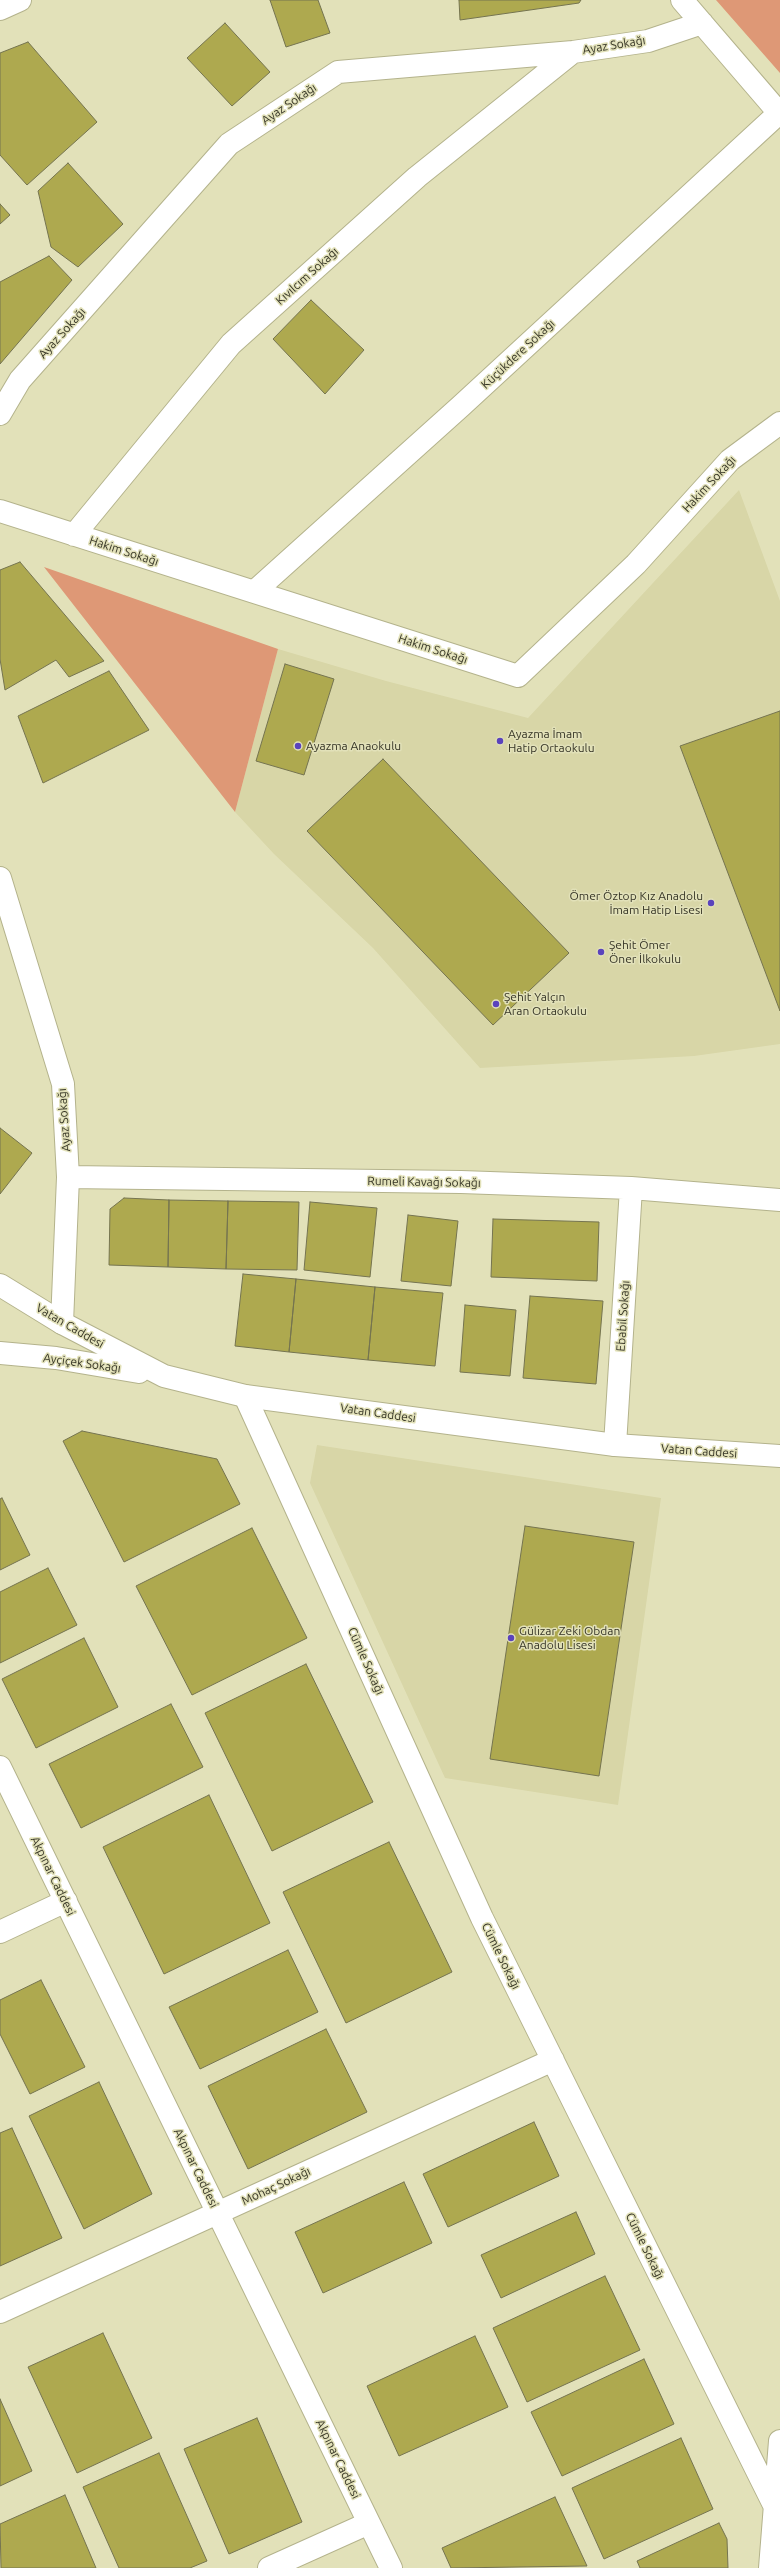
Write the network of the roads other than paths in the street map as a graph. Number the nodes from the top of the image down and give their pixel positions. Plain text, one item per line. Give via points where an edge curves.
1 (20, 0) edge
2 (682, 0) edge
3 (0, 9) edge
4 (702, 23) junction
5 (573, 52) junction
6 (780, 113) edge
7 (0, 414) edge
8 (780, 423) edge
9 (0, 511) edge
10 (74, 535) junction
11 (254, 592) junction
12 (0, 878) edge
13 (68, 1177) junction
14 (630, 1188) junction
15 (780, 1200) edge
16 (0, 1285) edge
17 (62, 1323) junction
18 (0, 1353) edge
19 (164, 1376) junction
20 (245, 1396) junction
21 (615, 1445) junction
22 (780, 1456) edge
23 (0, 1767) edge
24 (66, 1901) junction
25 (0, 1932) edge
26 (553, 2060) junction
27 (218, 2213) junction
28 (0, 2312) edge
29 (780, 2441) edge
30 (777, 2507) edge
31 (370, 2523) junction
32 (269, 2568) edge
33 (391, 2568) edge
34 (770, 2568) edge

1 - 3 street
2 - 4 street
4 - 5 street, Ayaz Sokağı via 648,40
4 - 6 street
5 - 7 street, Ayaz Sokağı via 338,72 229,144 20,380
5 - 10 street, Kıvılcım Sokağı via 417,177 232,344
6 - 11 street, Küçükdere Sokağı
8 - 11 street, Hakim Sokağı via 730,460 636,564 518,676
9 - 10 street, Hakim Sokağı
10 - 11 street, Hakim Sokağı
12 - 13 street, Ayaz Sokağı via 63,1084
13 - 14 street, Rumeli Kavağı Sokağı via 461,1182
13 - 17 street, Ayaz Sokağı
14 - 15 street, Rumeli Kavağı Sokağı
14 - 21 street, Ebabil Sokağı
16 - 17 street, Vatan Caddesi
17 - 19 street, Vatan Caddesi
18 - 19 street, Ayçiçek Sokağı via 56,1358
19 - 20 street, Vatan Caddesi
20 - 21 street, Vatan Caddesi
20 - 26 street, Cümle Sokağı via 482,1918
21 - 22 street, Vatan Caddesi
23 - 24 street, Akpınar Caddesi
24 - 25 street
24 - 27 street, Akpınar Caddesi
26 - 27 street, Mohaç Sokağı
26 - 30 street, Cümle Sokağı
27 - 28 street, Mohaç Sokağı
27 - 31 street, Akpınar Caddesi
29 - 30 street
30 - 34 street
31 - 32 street
31 - 33 street, Akpınar Caddesi

